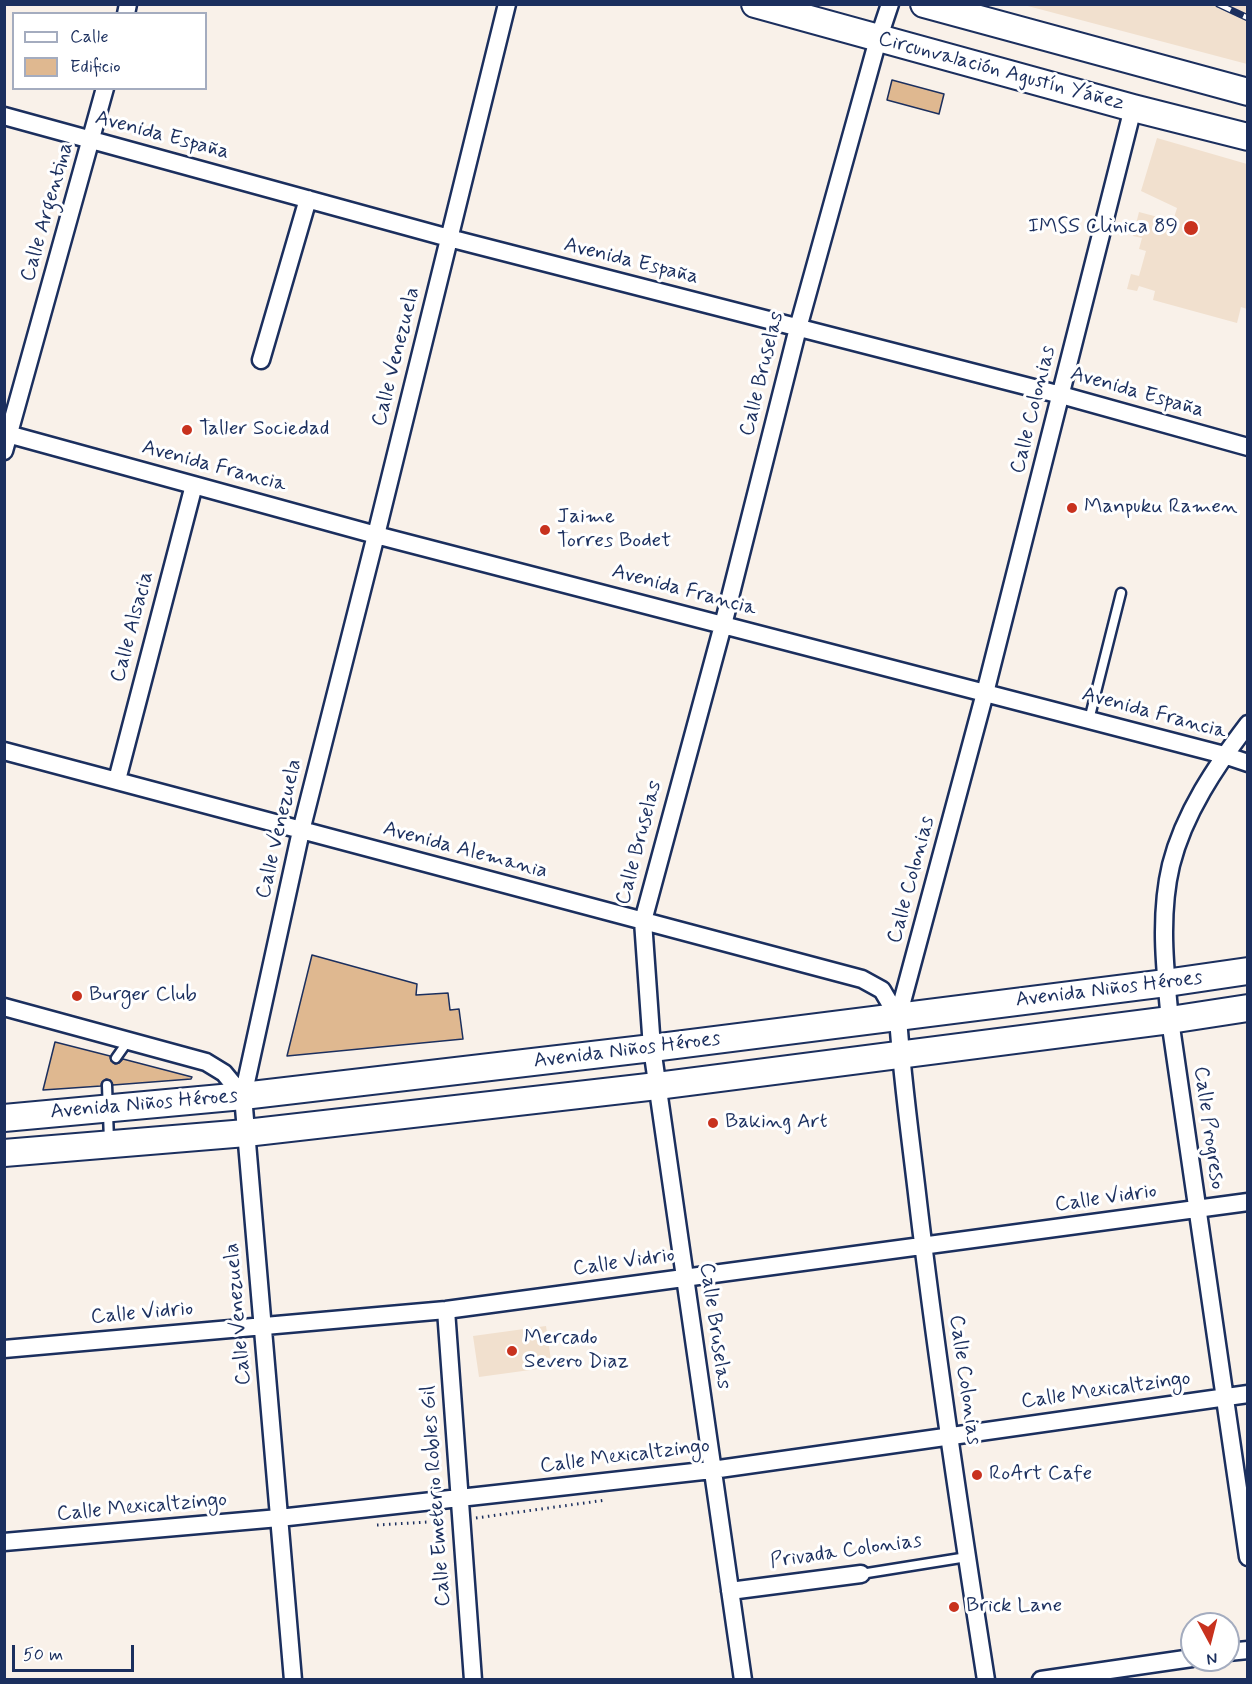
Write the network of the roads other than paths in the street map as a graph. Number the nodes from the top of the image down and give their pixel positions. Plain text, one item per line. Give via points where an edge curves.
1 (507, 4) edge
2 (755, 4) edge
3 (890, 4) edge
4 (924, 4) edge
5 (976, 4) edge
6 (999, 25) junction
7 (878, 38) junction
8 (104, 90) edge
9 (1248, 92) edge
10 (1133, 108) junction
11 (4, 116) edge
12 (1248, 137) edge
13 (92, 140) junction
14 (308, 199) junction
15 (449, 238) junction
16 (798, 328) junction
17 (261, 360) dead end
18 (1061, 395) junction
19 (7, 434) edge
20 (1248, 447) edge
21 (4, 452) edge
22 (194, 485) junction
23 (376, 535) junction
24 (1121, 593) dead end
25 (723, 625) junction
26 (985, 693) junction
27 (1089, 720) junction
28 (1248, 724) edge
29 (4, 751) edge
30 (1224, 755) junction
31 (1248, 763) edge
32 (117, 780) junction
33 (301, 831) junction
34 (643, 921) junction
35 (1248, 971) edge
36 (1166, 983) junction
37 (4, 1007) edge
38 (1248, 1008) edge
39 (898, 1017) junction
40 (1170, 1020) junction
41 (128, 1041) junction
42 (652, 1048) junction
43 (901, 1054) junction
44 (116, 1058) dead end
45 (657, 1086) junction
46 (243, 1096) junction
47 (107, 1097) junction
48 (4, 1118) edge
49 (246, 1133) junction
50 (109, 1144) junction
51 (4, 1153) edge
52 (1248, 1202) edge
53 (1197, 1209) junction
54 (923, 1246) junction
55 (684, 1278) junction
56 (446, 1310) junction
57 (263, 1326) junction
58 (4, 1349) edge
59 (1248, 1394) edge
60 (1224, 1397) junction
61 (948, 1436) junction
62 (712, 1470) junction
63 (460, 1499) junction
64 (279, 1518) junction
65 (4, 1542) edge
66 (967, 1557) junction
67 (1248, 1557) edge
68 (861, 1574) joint
69 (730, 1590) junction
70 (1180, 1660) edge
71 (293, 1680) edge
72 (473, 1680) edge
73 (743, 1680) edge
74 (986, 1680) edge
75 (1041, 1680) edge

1 - 15 street, Calle Venezuela
2 - 7 main road, Circunvalación Agustín Yáñez
3 - 7 street, Calle Bruselas
4 - 6 main road
5 - 6 main road
6 - 9 main road
7 - 10 main road, Circunvalación Agustín Yáñez
7 - 16 street, Calle Bruselas
8 - 13 street, Calle Argentina
10 - 12 main road, Circunvalación Agustín Yáñez
10 - 18 street, Calle Colonias
11 - 13 street, Avenida España
13 - 14 street, Avenida España
13 - 19 street, Calle Argentina
14 - 15 street, Avenida España
14 - 17 street
15 - 16 street, Avenida España
15 - 23 street, Calle Venezuela
16 - 18 street, Avenida España
16 - 25 street, Calle Bruselas
18 - 20 street, Avenida España
18 - 26 street, Calle Colonias
19 - 21 street, Calle Argentina
19 - 22 street, Avenida Francia
22 - 23 street, Avenida Francia
22 - 32 street, Calle Alsacia
23 - 25 street, Avenida Francia
23 - 33 street, Calle Venezuela
24 - 27 lane
25 - 26 street, Avenida Francia
25 - 34 street, Calle Bruselas
26 - 27 street, Avenida Francia
26 - 39 street, Calle Colonias
27 - 30 street, Avenida Francia
28 - 30 street, Calle Progreso
29 - 32 street, Avenida Alemania
30 - 31 street, Avenida Francia
30 - 36 street, Calle Progreso via 1184,827 1172,864 1164,934
32 - 33 street, Avenida Alemania
33 - 34 street, Avenida Alemania
33 - 46 street, Calle Venezuela
34 - 39 street, Avenida Alemania via 862,979 882,990
34 - 42 street, Calle Bruselas
35 - 36 main road, Avenida Niños Héroes
36 - 39 main road, Avenida Niños Héroes
36 - 40 street, Calle Progreso
37 - 41 street
38 - 40 main road, Avenida Niños Héroes
39 - 42 main road, Avenida Niños Héroes
39 - 43 street, Calle Colonias
40 - 43 main road, Avenida Niños Héroes
40 - 53 street, Calle Progreso
41 - 44 lane
41 - 46 street via 206,1062 224,1073
42 - 45 street, Calle Bruselas
42 - 46 main road, Avenida Niños Héroes
43 - 45 main road, Avenida Niños Héroes
43 - 54 street, Calle Colonias
45 - 49 main road, Avenida Niños Héroes
45 - 55 street, Calle Bruselas
46 - 47 main road, Avenida Niños Héroes
46 - 49 street, Calle Venezuela
47 - 48 main road, Avenida Niños Héroes
47 - 50 lane
49 - 50 main road, Avenida Niños Héroes
49 - 57 street, Calle Venezuela
50 - 51 main road, Avenida Niños Héroes
52 - 53 street, Calle Vidrio
53 - 54 street, Calle Vidrio
53 - 60 street, Calle Progreso
54 - 55 street, Calle Vidrio
54 - 61 street, Calle Colonias
55 - 56 street, Calle Vidrio
55 - 62 street, Calle Bruselas
56 - 57 street, Calle Vidrio
56 - 63 street, Calle Emeterio Robles Gil
57 - 58 street, Calle Vidrio
57 - 64 street, Calle Venezuela
59 - 60 street, Calle Mexicaltzingo
60 - 61 street, Calle Mexicaltzingo
60 - 67 street, Calle Progreso
61 - 62 street, Calle Mexicaltzingo
61 - 66 street, Calle Colonias
62 - 63 street, Calle Mexicaltzingo
62 - 69 street, Calle Bruselas
63 - 64 street, Calle Mexicaltzingo
63 - 72 street, Calle Emeterio Robles Gil
64 - 65 street, Calle Mexicaltzingo
64 - 71 street, Calle Venezuela
66 - 68 lane, Privada Colonias
66 - 74 street, Calle Colonias
68 - 69 street, Privada Colonias
69 - 73 street, Calle Bruselas
70 - 75 street

